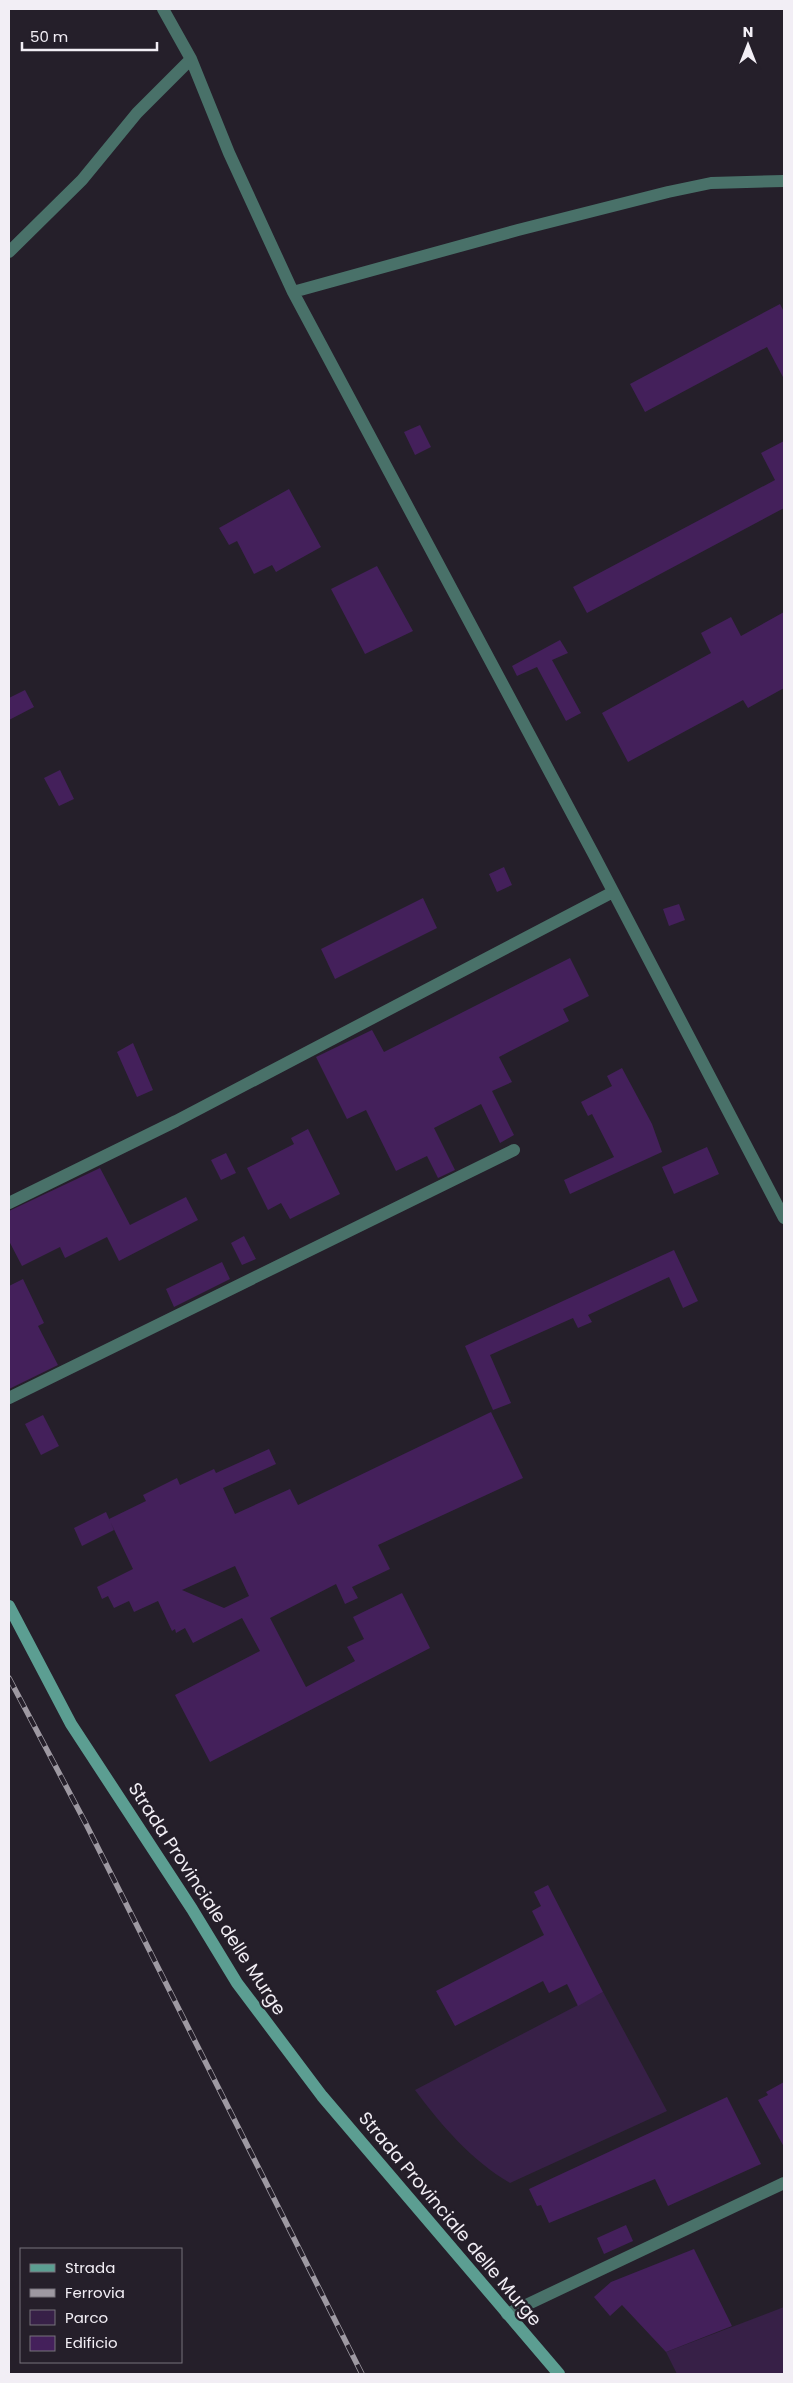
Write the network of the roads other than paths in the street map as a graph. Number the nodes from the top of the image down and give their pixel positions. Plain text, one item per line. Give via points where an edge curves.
1 (163, 9) edge
2 (191, 59) junction
3 (784, 181) edge
4 (9, 252) edge
5 (293, 292) junction
6 (613, 892) junction
7 (514, 1150) dead end
8 (9, 1203) edge
9 (784, 1218) edge
10 (9, 1398) edge
11 (9, 1606) edge
12 (784, 2183) edge
13 (507, 2314) junction
14 (559, 2374) edge

1 - 2 street
2 - 4 street via 137,113 82,180
2 - 5 street via 229,153
3 - 5 street via 712,183 668,192
5 - 6 street
6 - 8 street via 176,1121
6 - 9 street
7 - 10 street
11 - 13 main road, Strada Provinciale delle Murge via 71,1724 237,1983 322,2096
12 - 13 street
13 - 14 main road, Strada Provinciale delle Murge

